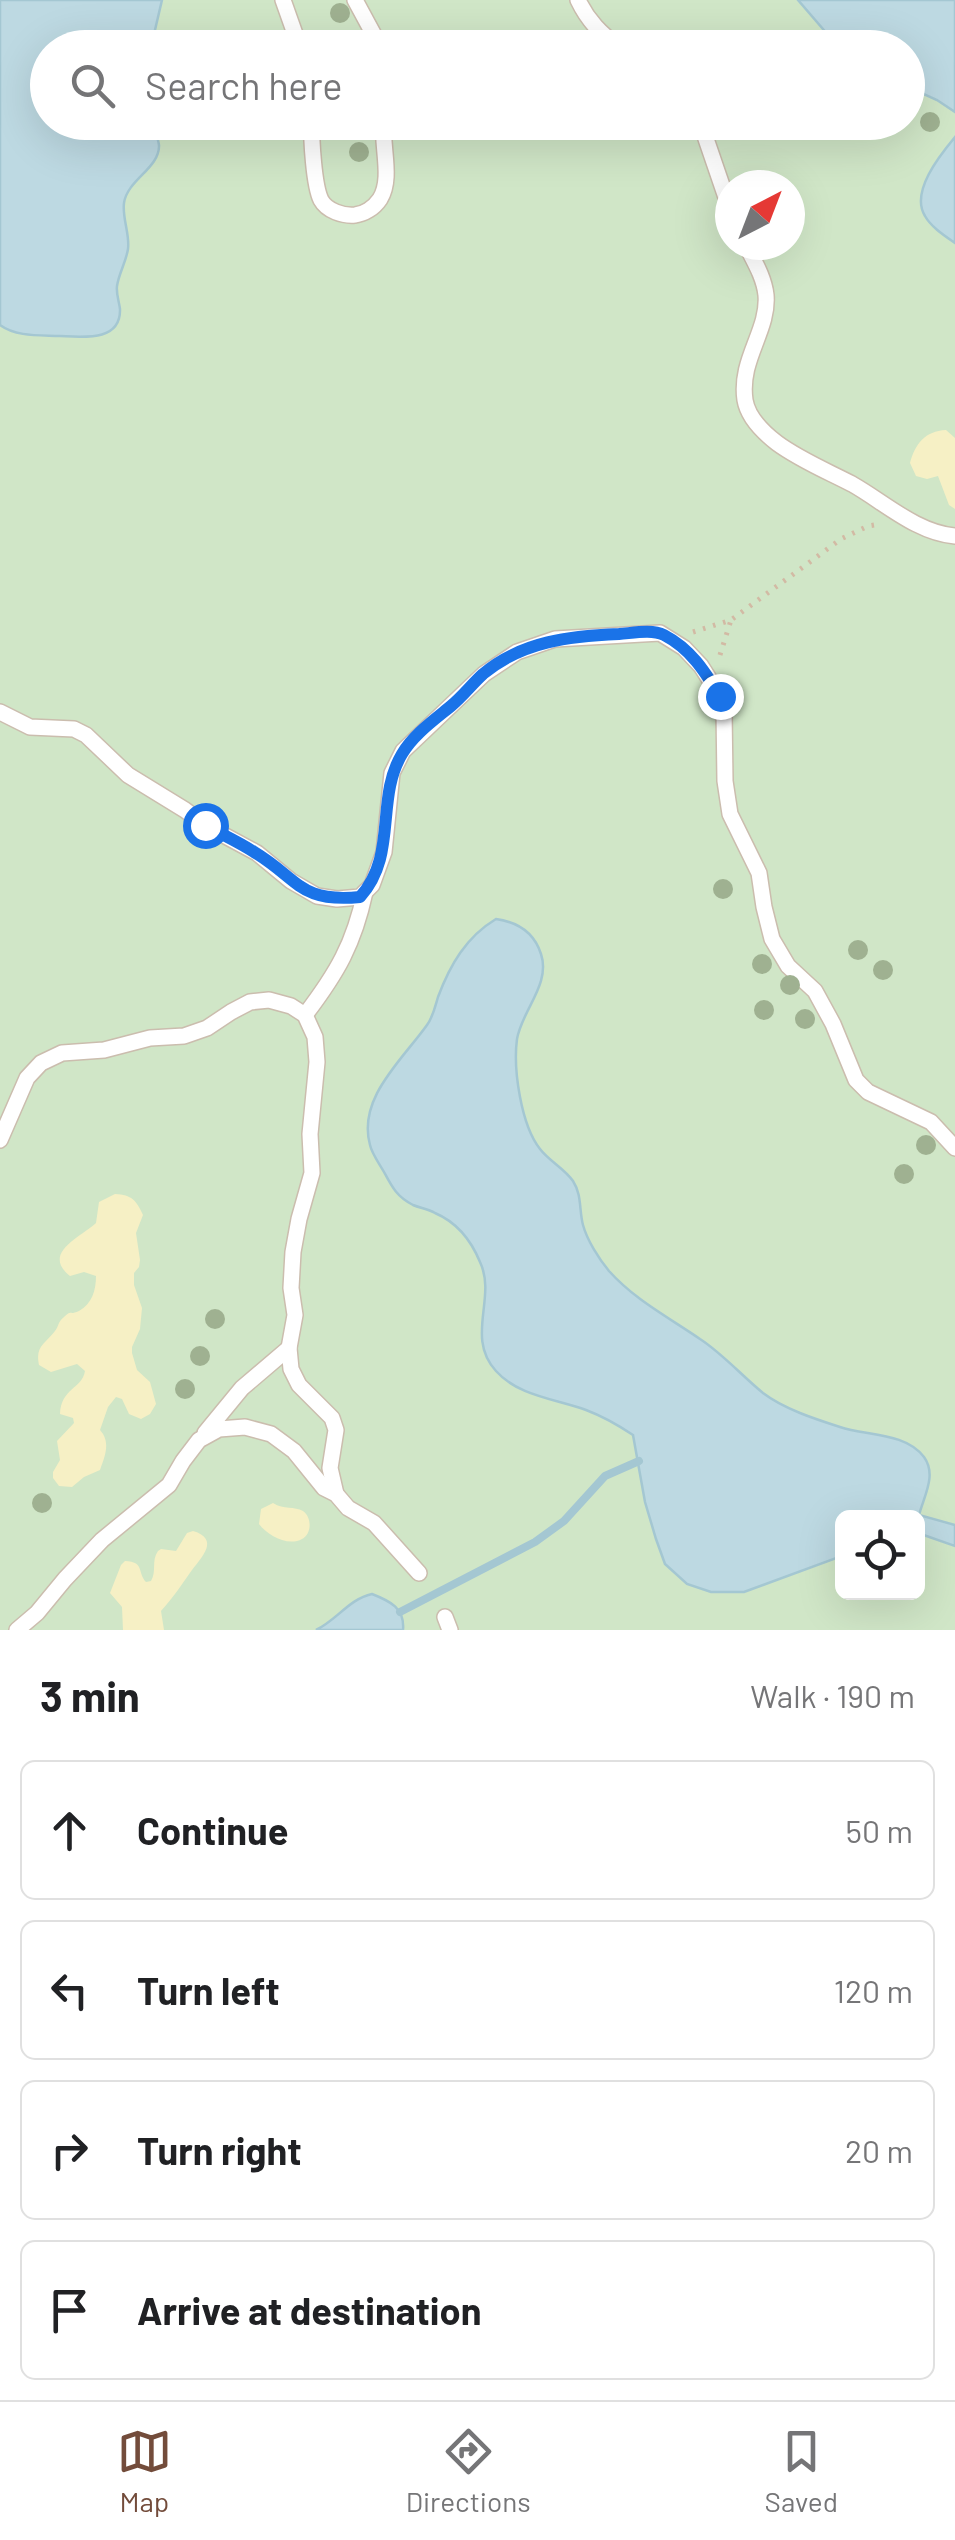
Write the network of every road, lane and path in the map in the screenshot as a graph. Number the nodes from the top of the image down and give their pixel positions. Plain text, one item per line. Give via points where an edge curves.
1 (282, 0) edge
2 (355, 0) edge
3 (578, 0) edge
4 (293, 30) edge
5 (371, 30) edge
6 (599, 30) edge
7 (313, 140) edge
8 (382, 140) edge
9 (706, 140) edge
10 (717, 170) edge
11 (754, 260) edge
12 (907, 519) junction
13 (955, 536) edge
14 (660, 633) junction
15 (5, 715) edge
16 (364, 892) junction
17 (305, 1015) junction
18 (0, 1140) edge
19 (955, 1148) edge
20 (289, 1348) junction
21 (200, 1440) junction
22 (336, 1494) junction
23 (419, 1572) dead end
24 (17, 1630) edge

1 - 4 lane
2 - 5 lane
3 - 6 lane
7 - 8 lane via 322,200 348,216 364,214 380,200
9 - 10 lane
11 - 12 lane via 766,296 744,381 746,405 757,424 776,442
12 - 13 lane
12 - 14 path via 841,539 731,620 694,632
14 - 16 lane via 555,640 518,652 484,674 403,751 392,774 384,852
14 - 19 lane via 684,648 720,696 730,814 759,873 772,939 816,992 856,1080 931,1122
15 - 16 lane via 30,727 86,735 128,775 317,896
16 - 17 lane via 343,959
17 - 18 lane via 269,1000 250,1002 184,1036 62,1053 28,1078
17 - 20 lane via 317,1062 312,1173 293,1252
20 - 21 lane via 242,1388
20 - 22 lane via 300,1385 336,1430 330,1468
21 - 22 lane via 218,1429 245,1426 270,1434
21 - 24 lane via 169,1485 102,1540
22 - 23 lane

